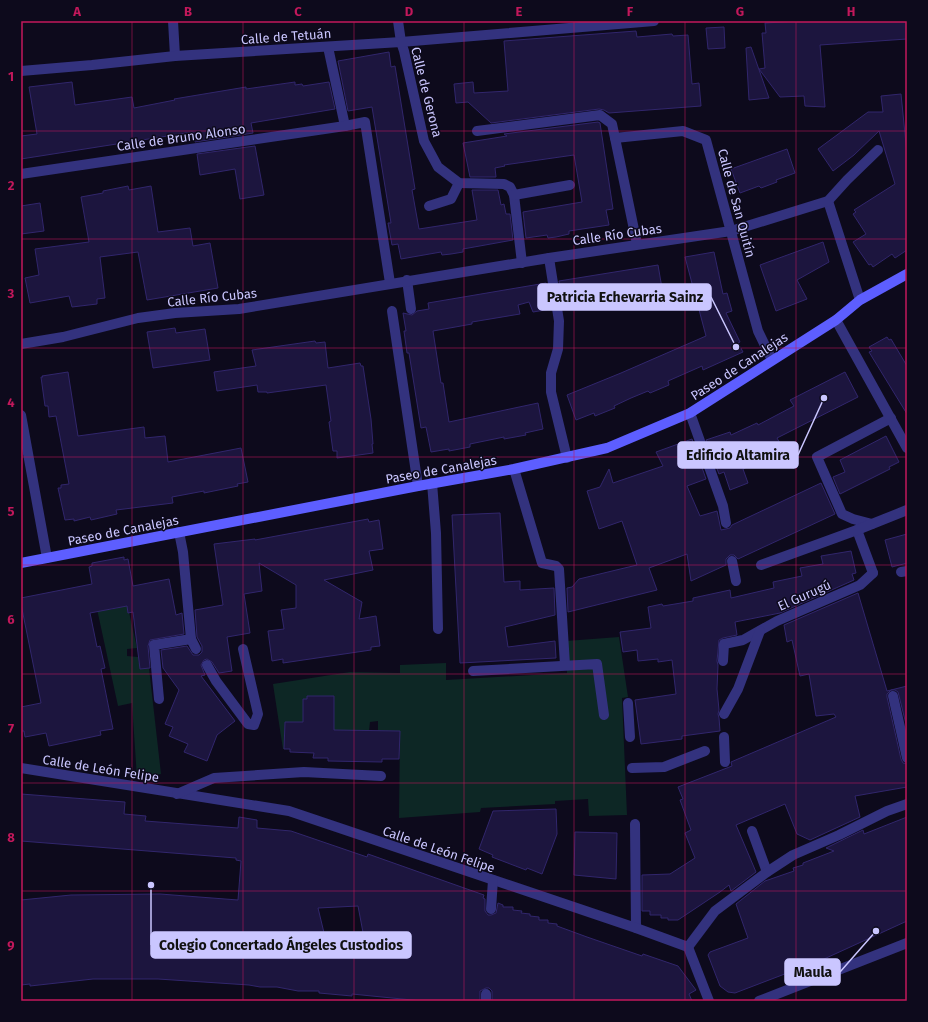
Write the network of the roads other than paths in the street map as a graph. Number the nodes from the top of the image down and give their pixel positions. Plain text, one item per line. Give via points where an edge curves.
1 (173, 21) edge
2 (398, 21) edge
3 (654, 21) edge
4 (401, 42) junction
5 (328, 47) junction
6 (175, 56) junction
7 (21, 71) edge
8 (345, 126) junction
9 (477, 131) dead end
10 (615, 138) junction
11 (878, 150) dead end
12 (21, 174) edge
13 (458, 183) junction
14 (570, 185) dead end
15 (514, 195) junction
16 (828, 201) junction
17 (429, 206) dead end
18 (731, 231) junction
19 (637, 244) junction
20 (549, 258) junction
21 (522, 263) junction
22 (907, 274) edge
23 (407, 280) junction
24 (390, 283) junction
25 (860, 300) junction
26 (410, 309) dead end
27 (392, 311) dead end
28 (836, 320) junction
29 (21, 344) edge
30 (772, 360) junction
31 (690, 413) junction
32 (21, 415) edge
33 (891, 418) junction
34 (907, 448) edge
35 (567, 458) junction
36 (514, 469) junction
37 (432, 483) junction
38 (418, 486) junction
39 (907, 510) edge
40 (726, 523) dead end
41 (872, 524) junction
42 (857, 530) junction
43 (179, 532) junction
44 (47, 558) junction
45 (732, 561) dead end
46 (21, 563) edge
47 (761, 565) dead end
48 (736, 581) dead end
49 (438, 629) dead end
50 (760, 631) junction
51 (191, 639) junction
52 (196, 649) dead end
53 (243, 649) dead end
54 (723, 661) dead end
55 (207, 665) dead end
56 (565, 665) junction
57 (473, 672) dead end
58 (893, 696) dead end
59 (159, 699) dead end
60 (628, 702) dead end
61 (724, 714) dead end
62 (604, 715) dead end
63 (630, 737) dead end
64 (724, 737) dead end
65 (705, 751) dead end
66 (907, 758) edge
67 (725, 762) dead end
68 (21, 768) edge
69 (632, 768) dead end
70 (381, 776) dead end
71 (177, 794) junction
72 (907, 804) edge
73 (635, 824) dead end
74 (752, 831) dead end
75 (767, 872) junction
76 (493, 880) junction
77 (491, 909) dead end
78 (636, 928) junction
79 (907, 943) edge
80 (688, 947) junction
81 (709, 1001) edge
82 (759, 1001) edge

1 - 6 street
2 - 4 street
3 - 4 street, Calle de Tetuán
4 - 5 street, Calle de Tetuán
4 - 13 street, Calle de Gerona via 424,141 438,167
5 - 6 street, Calle de Tetuán
5 - 8 street
6 - 7 street, Calle de Tetuán
8 - 12 street, Calle de Bruno Alonso
8 - 24 street, Calle de Bruno Alonso via 364,122
9 - 10 street via 600,115 612,124
10 - 18 street, Calle de San Quitín via 683,131 706,140
10 - 19 street
11 - 16 street
13 - 15 street via 504,184 510,187
13 - 17 street via 451,199
14 - 15 street
15 - 21 street
16 - 18 street, Calle Río Cubas
16 - 25 street
18 - 19 street, Calle Río Cubas
18 - 30 street, Calle de San Quitín via 758,331
19 - 20 street, Calle Río Cubas
20 - 21 street, Calle Río Cubas
20 - 35 street via 559,321 558,348 551,392
21 - 23 street, Calle Río Cubas
22 - 25 street, Paseo de Canalejas
23 - 24 street, Calle Río Cubas
23 - 26 street
24 - 29 street, Calle Río Cubas via 239,309 138,318 63,337
25 - 28 street, Paseo de Canalejas
27 - 38 street
28 - 30 street, Paseo de Canalejas
28 - 33 street
30 - 31 street, Paseo de Canalejas
31 - 35 street, Paseo de Canalejas via 607,448
31 - 40 street via 723,506
32 - 44 street
33 - 34 street
33 - 41 street via 817,457 842,514
35 - 36 street, Paseo de Canalejas
36 - 37 street, Paseo de Canalejas
36 - 56 street via 542,564 556,566 559,569
37 - 38 street, Paseo de Canalejas
37 - 49 street
38 - 43 street, Paseo de Canalejas
39 - 41 street
41 - 42 street
42 - 47 street
42 - 50 street, El Gurugú via 873,573 860,585
43 - 44 street, Paseo de Canalejas
43 - 51 street
44 - 46 street, Paseo de Canalejas
45 - 48 street
50 - 54 street, El Gurugú via 743,640 724,644
50 - 61 street via 738,689
51 - 52 street
51 - 59 street via 154,645
53 - 55 street via 258,714 254,725 248,724
56 - 57 street
56 - 62 street via 597,664
58 - 66 street
60 - 63 street
64 - 67 street
65 - 69 street via 664,767
68 - 71 street, Calle de León Felipe
70 - 71 street via 304,772 214,778
71 - 76 street, Calle de León Felipe via 289,811
72 - 75 street via 794,855
73 - 78 street
74 - 75 street
75 - 80 street via 715,911
76 - 77 street
76 - 78 street, Calle de León Felipe
78 - 80 street, Calle de León Felipe
79 - 82 street
80 - 81 street

